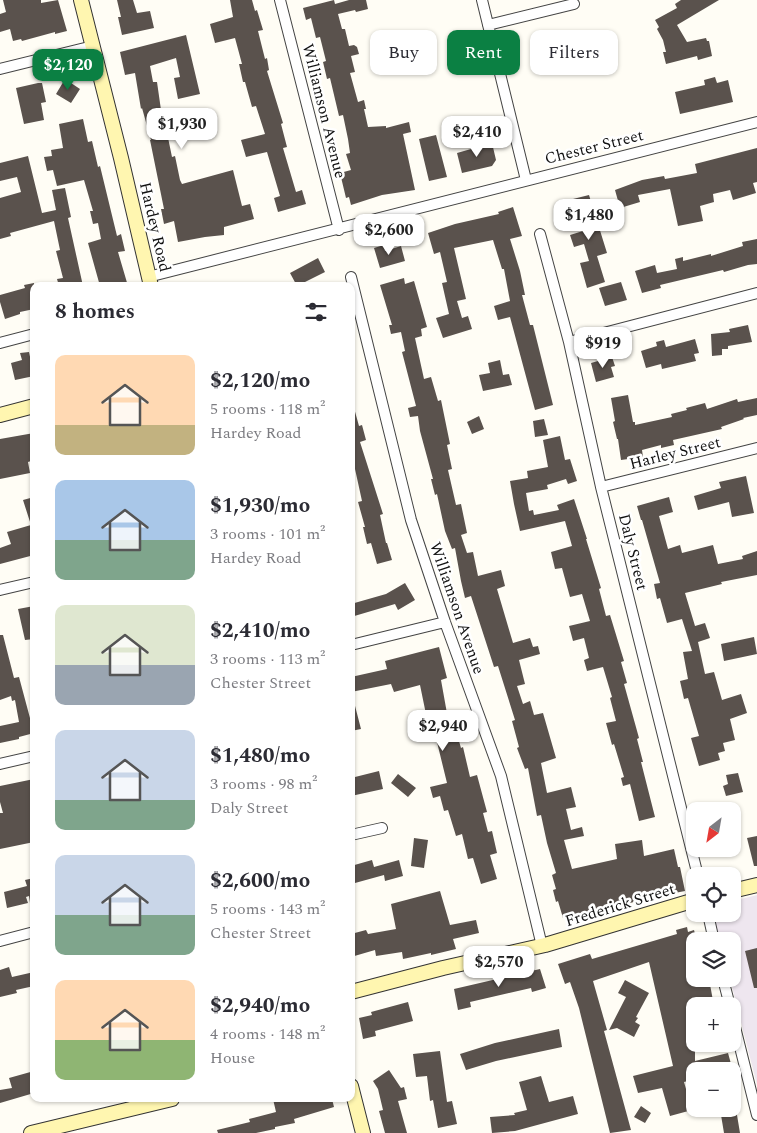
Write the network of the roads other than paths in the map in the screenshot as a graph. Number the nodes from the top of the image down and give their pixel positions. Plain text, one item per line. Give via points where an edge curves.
1 (81, 0) edge
2 (280, 0) edge
3 (482, 0) edge
4 (574, 4) dead end
5 (488, 25) junction
6 (93, 46) junction
7 (0, 69) edge
8 (757, 122) edge
9 (526, 180) junction
10 (338, 230) junction
11 (540, 234) dead end
12 (351, 277) dead end
13 (149, 282) edge
14 (352, 282) edge
15 (355, 293) edge
16 (757, 293) edge
17 (30, 335) edge
18 (569, 342) junction
19 (0, 343) edge
20 (30, 407) edge
21 (0, 415) edge
22 (757, 448) edge
23 (601, 487) junction
24 (30, 583) edge
25 (0, 590) edge
26 (445, 622) junction
27 (355, 645) edge
28 (30, 757) edge
29 (0, 764) edge
30 (382, 828) dead end
31 (355, 834) edge
32 (696, 867) edge
33 (757, 885) edge
34 (741, 889) edge
35 (686, 903) edge
36 (30, 933) edge
37 (0, 941) edge
38 (542, 946) junction
39 (355, 991) edge
40 (741, 1051) edge
41 (160, 1102) edge
42 (355, 1102) edge
43 (757, 1115) edge
44 (31, 1133) edge
45 (363, 1133) edge

1 - 6 street, Hardey Road
2 - 10 street, Williamson Avenue
3 - 5 street
4 - 5 street
5 - 9 street
6 - 7 street
6 - 13 street, Hardey Road
8 - 9 street, Chester Street
9 - 10 street, Chester Street
10 - 13 street, Chester Street
11 - 18 street, Daly Street
12 - 14 street, Williamson Avenue
15 - 26 street, Williamson Avenue via 411,520
16 - 18 street
17 - 19 street
18 - 23 street, Daly Street
20 - 21 street
22 - 23 street, Harley Street
23 - 32 street, Daly Street
24 - 25 street
26 - 27 street
26 - 38 street, Williamson Avenue via 501,776
28 - 29 street
30 - 31 street
33 - 34 street
35 - 38 street, Frederick Street
36 - 37 street
38 - 39 street, Frederick Street
40 - 43 street
41 - 44 street
42 - 45 street

